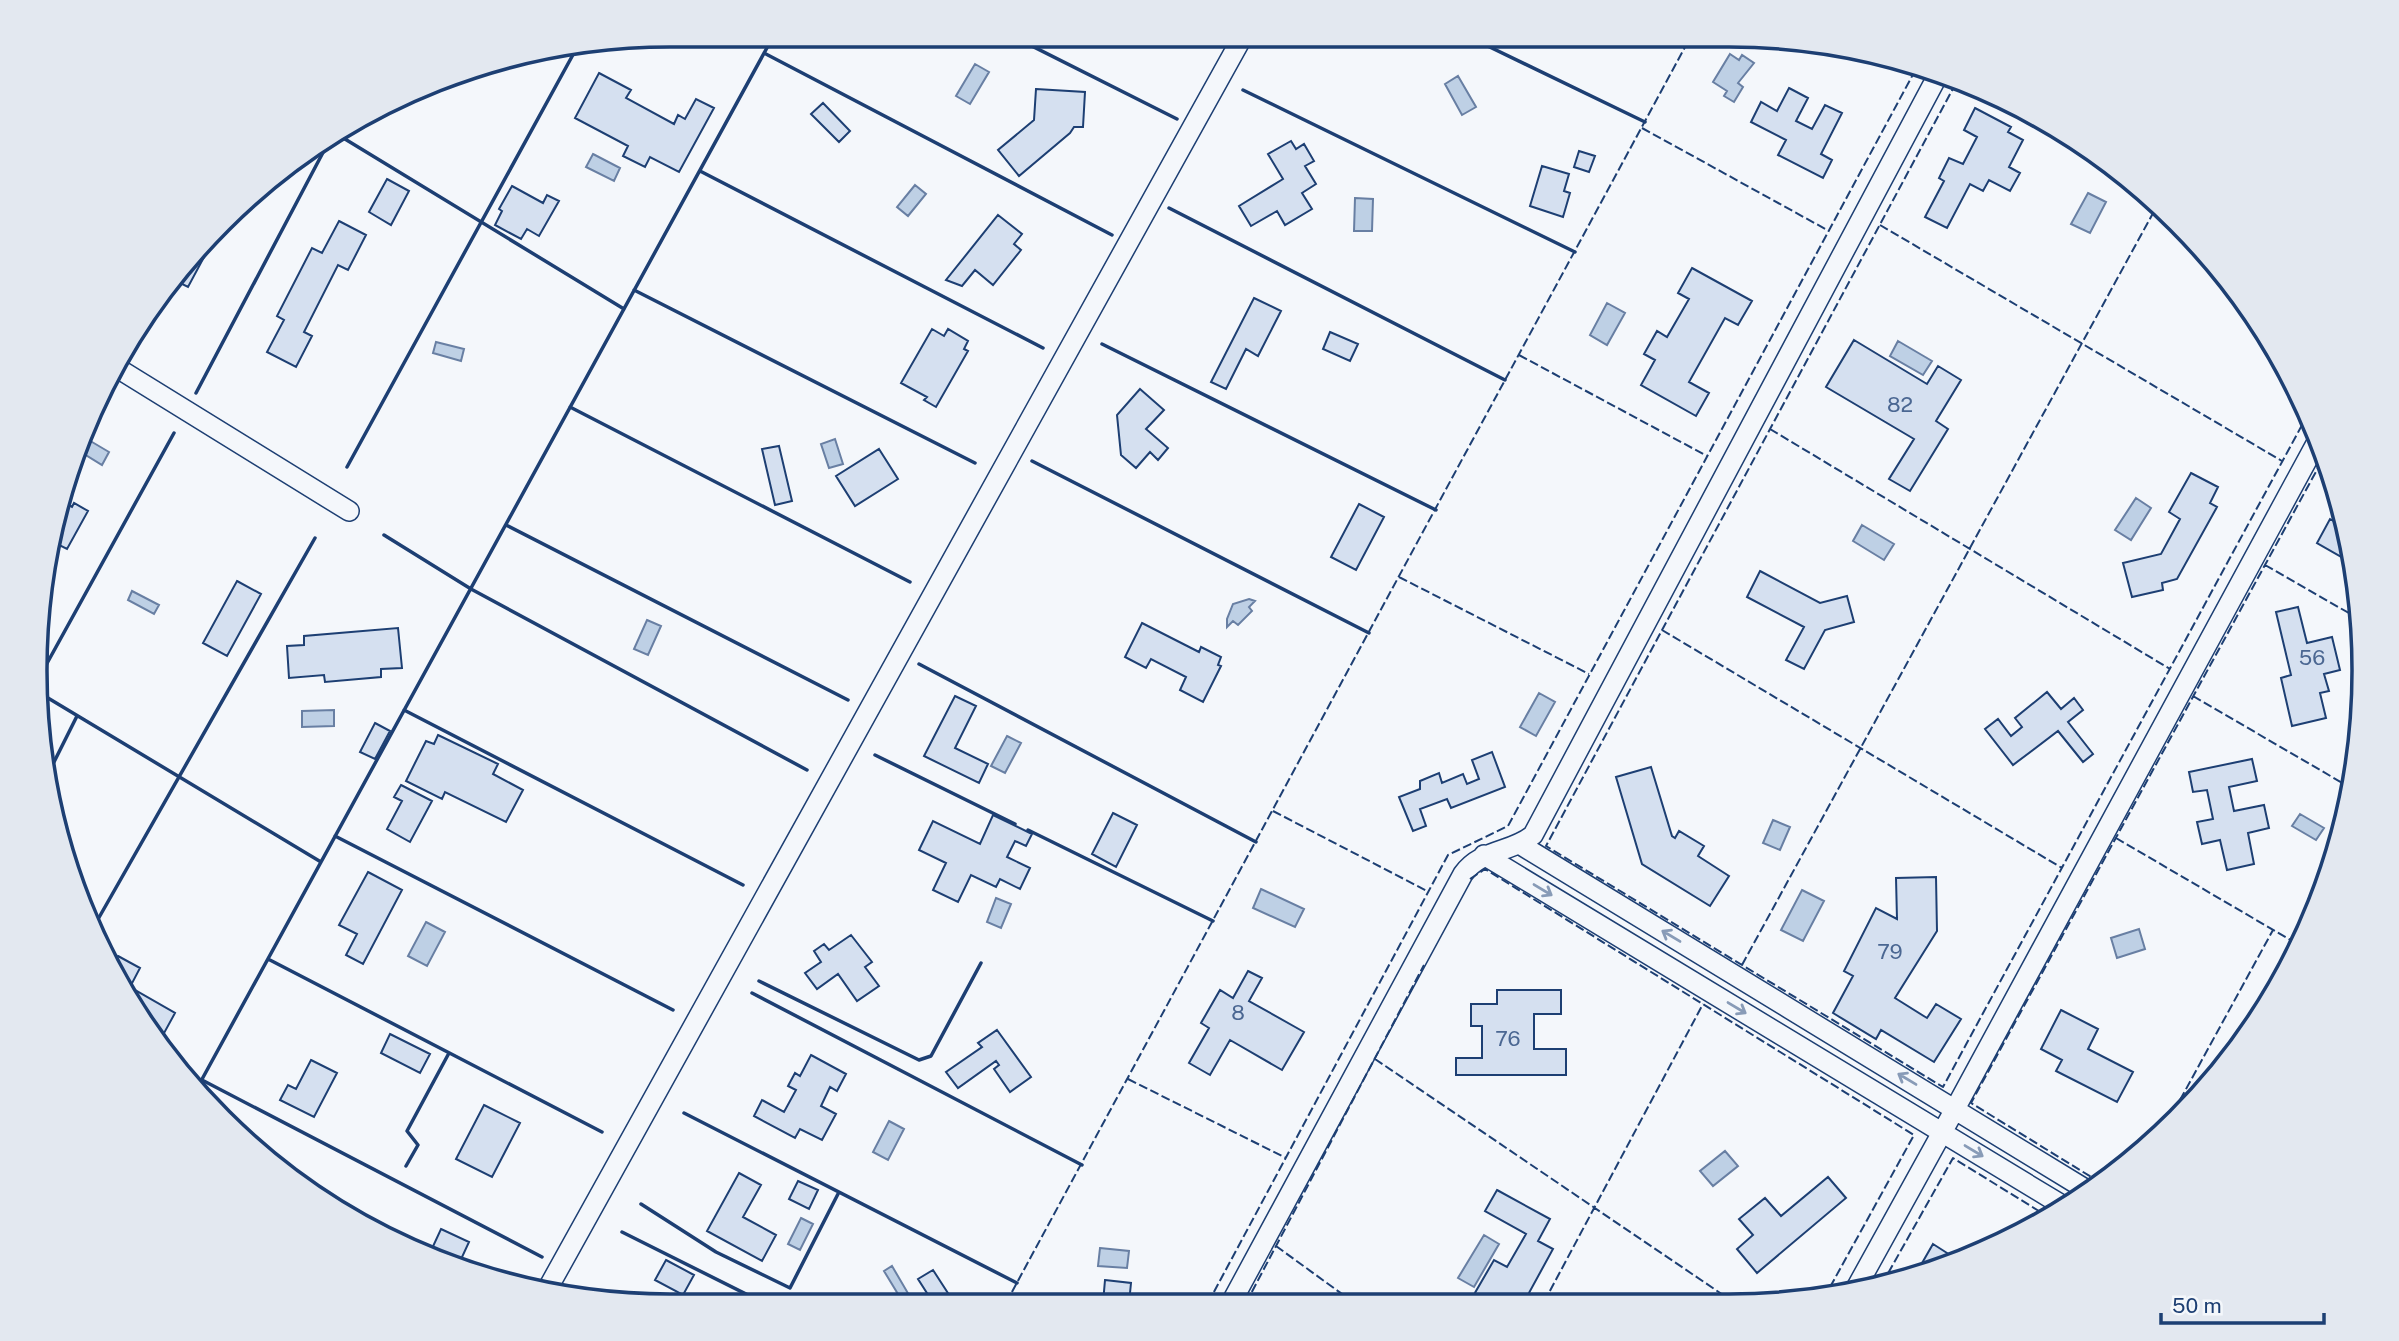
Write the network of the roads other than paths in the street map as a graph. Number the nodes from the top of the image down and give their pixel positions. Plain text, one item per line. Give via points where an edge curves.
1 (1237, 47) edge
2 (1934, 82) edge
3 (124, 372) edge
4 (2312, 452) edge
5 (349, 511) dead end
6 (1521, 845) junction
7 (1484, 855) junction
8 (1955, 1109) junction
9 (1942, 1132) junction
10 (2080, 1186) edge
11 (2055, 1201) edge
12 (1860, 1280) edge
13 (552, 1282) edge
14 (1236, 1294) edge

1 - 13 street
2 - 6 street via 1533,835
3 - 5 street
4 - 8 street
6 - 7 street
8 -> 6 street
7 -> 9 street
7 - 14 street via 1463,874
8 - 9 street
8 - 10 street
9 -> 11 street
9 - 12 street

